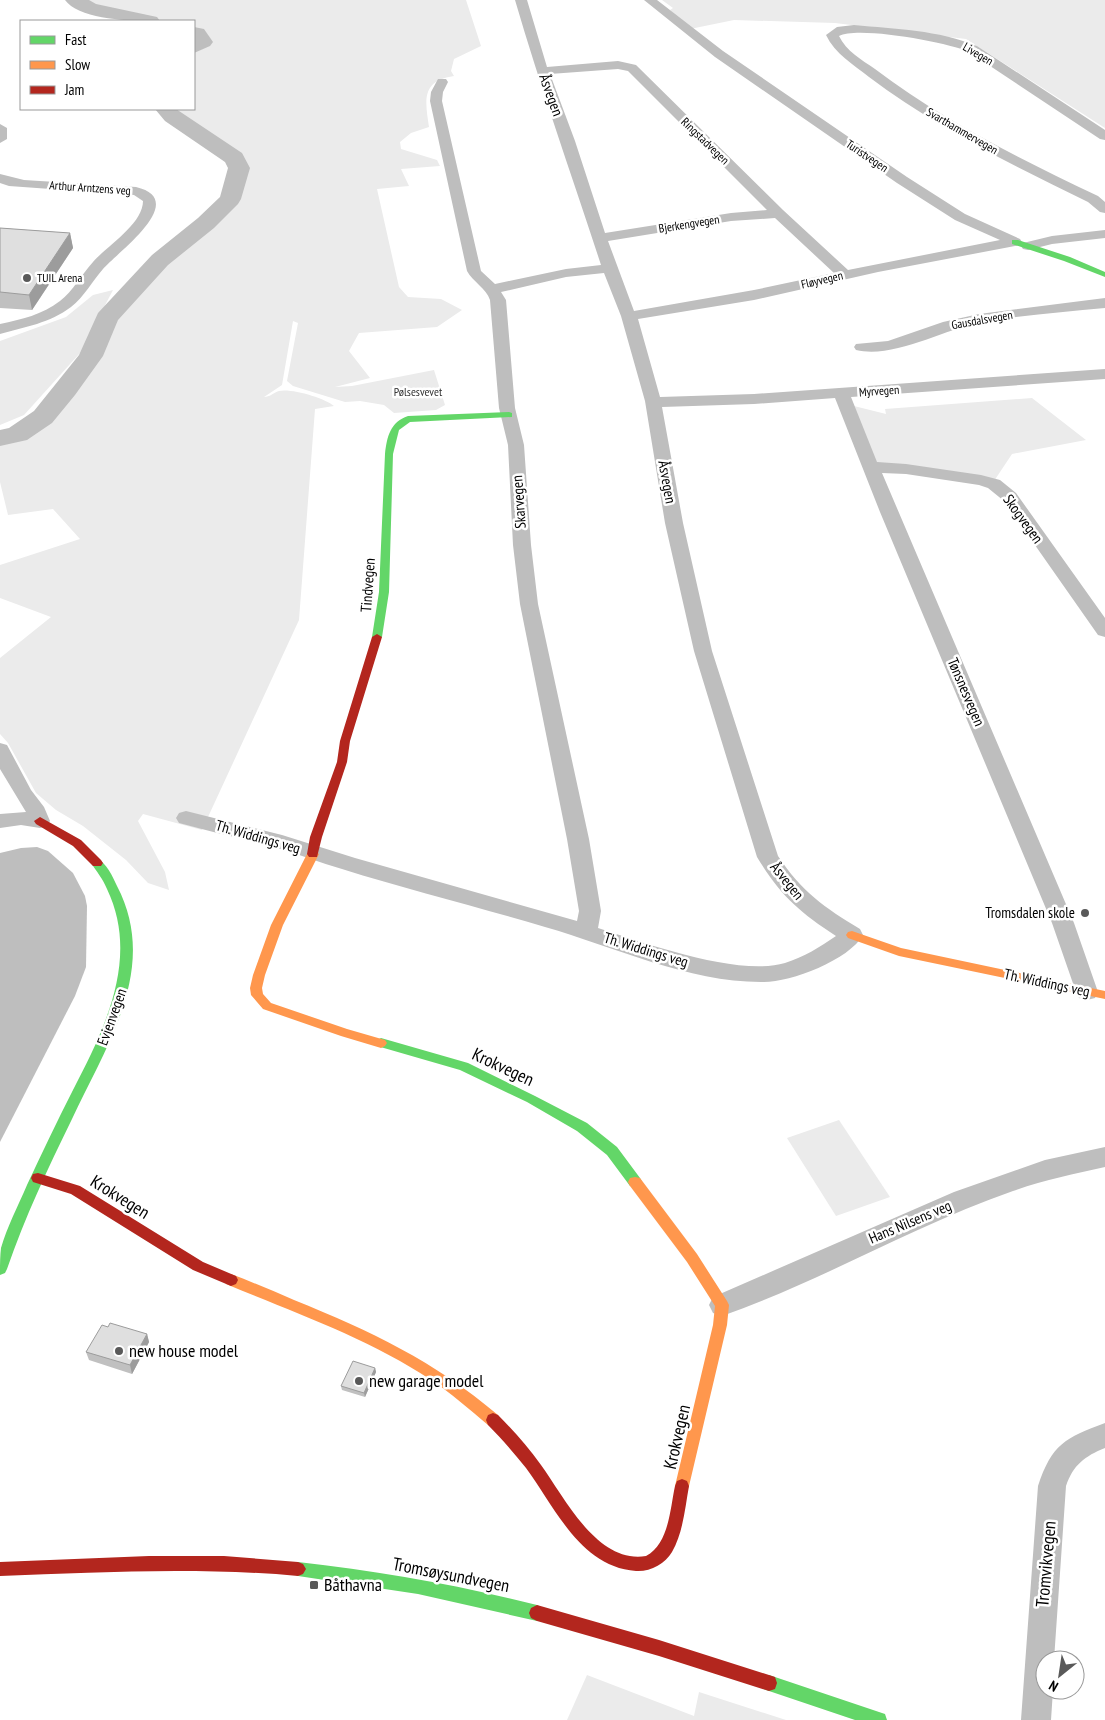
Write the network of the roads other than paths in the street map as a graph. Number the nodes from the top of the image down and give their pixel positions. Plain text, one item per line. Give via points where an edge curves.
1 (521, 0) edge
2 (650, 0) edge
3 (832, 34) joint
4 (543, 71) junction
5 (442, 82) dead end
6 (0, 128) edge
7 (1105, 136) edge
8 (0, 139) edge
9 (0, 178) edge
10 (1103, 204) edge
11 (778, 213) junction
12 (1105, 234) edge
13 (600, 238) junction
14 (1022, 244) junction
15 (609, 268) junction
16 (845, 275) junction
17 (1105, 275) edge
18 (494, 289) junction
19 (1105, 303) edge
20 (629, 316) junction
21 (0, 329) edge
22 (862, 347) dead end
23 (1105, 374) edge
24 (841, 393) junction
25 (653, 402) junction
26 (508, 415) junction
27 (872, 467) junction
28 (1105, 631) edge
29 (0, 750) edge
30 (186, 818) dead end
31 (0, 821) edge
32 (40, 821) junction
33 (313, 853) junction
34 (586, 931) junction
35 (852, 935) junction
36 (1100, 998) edge
37 (1105, 1157) edge
38 (38, 1178) junction
39 (0, 1270) edge
40 (722, 1305) junction
41 (1105, 1435) edge
42 (0, 1569) edge
43 (879, 1720) edge
44 (1036, 1720) edge

1 - 4 street, Åsvegen
2 - 14 street, Turistvegen via 719,54 902,180 960,217
3 - 7 street, Livegen via 854,29 960,43
3 - 10 street, Svarthammervegen via 838,45 861,64 942,122
4 - 11 street, Ringstadvegen via 616,65 632,68
4 - 13 street, Åsvegen
5 - 18 street via 436,101 474,271
6 - 8 street
9 - 21 street, Arthur Arntzens veg via 24,184 128,189 146,195 150,208 139,225 99,264 68,303 42,318
11 - 13 street, Bjerkengvegen via 731,217
11 - 16 street, Ringstadvegen
12 - 14 street, Fløyvegen
13 - 15 street, Åsvegen
14 - 16 street, Fløyvegen
14 - 17 main road, Turistvegen
15 - 18 street via 566,273
15 - 20 street, Åsvegen
16 - 20 street, Fløyvegen via 754,295
18 - 26 street, Skarvegen via 499,304
19 - 22 street, Gausdalsvegen via 973,319 899,343
20 - 25 street, Åsvegen
23 - 24 street, Myrvegen
24 - 25 street, Myrvegen
24 - 27 street, Tønsnesvegen
25 - 35 street, Åsvegen via 674,523 701,642 768,856 784,882 804,903
26 - 33 main road, Tindvegen via 408,419 396,425 392,432 381,620
26 - 34 street, Skarvegen via 516,445 529,604 578,838 590,911
27 - 28 street, Skogvegen via 974,479 999,488 1010,497
27 - 36 street, Tønsnesvegen via 1063,923
29 - 32 street
30 - 33 street, Th. Widdings veg
31 - 32 street, Evjenvegen via 21,818
32 - 38 main road, Evjenvegen via 68,835 83,847 108,876 122,910 127,951 125,981 118,1010
33 - 34 street, Th. Widdings veg
33 - 40 main road, Krokvegen via 284,911 262,967 256,988 261,1000 280,1011 345,1033 464,1066 582,1127 619,1158 687,1250
34 - 35 street, Th. Widdings veg via 685,963 752,974 798,968 829,953
35 - 36 main road, Th. Widdings veg via 899,952
37 - 40 street, Hans Nilsens veg via 1045,1170 961,1200
38 - 39 main road, Evjenvegen
38 - 40 main road, Krokvegen via 75,1190 198,1266 380,1344 443,1380 495,1422 588,1539 612,1559 628,1566 650,1562 664,1553 668,1546
41 - 44 street, Tromvikvegen via 1071,1450 1058,1468 1052,1486
42 - 43 main road, Tromsøysundvegen via 75,1564 225,1563 285,1567 414,1585 516,1606 597,1628

